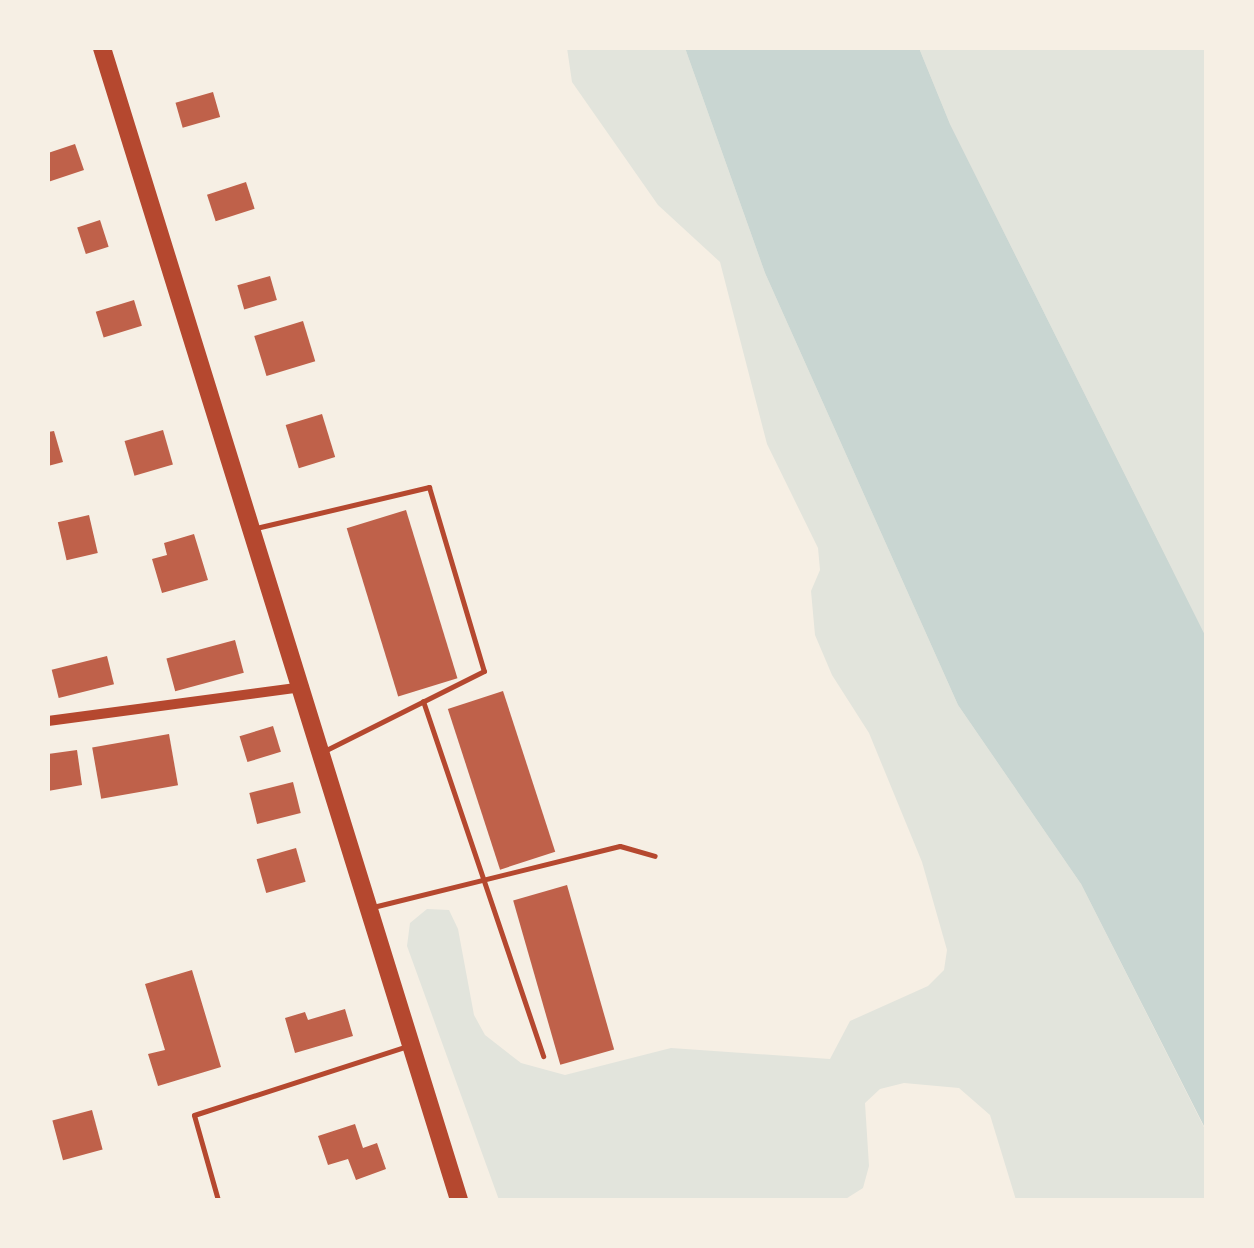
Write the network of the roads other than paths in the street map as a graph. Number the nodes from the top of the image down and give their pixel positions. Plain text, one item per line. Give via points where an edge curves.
1 (102, 48) edge
2 (256, 528) junction
3 (304, 687) junction
4 (423, 701) junction
5 (48, 721) edge
6 (324, 752) junction
7 (655, 856) dead end
8 (488, 880) junction
9 (372, 907) junction
10 (414, 1043) junction
11 (543, 1056) dead end
12 (218, 1200) edge
13 (459, 1200) edge

1 - 2 main road
2 - 3 main road
2 - 4 lane via 429,487 484,671
3 - 5 street
3 - 6 main road
4 - 6 lane
4 - 8 lane
6 - 9 main road
7 - 8 lane via 620,846
8 - 9 lane
8 - 11 lane
9 - 10 main road
10 - 12 lane via 194,1114
10 - 13 main road

